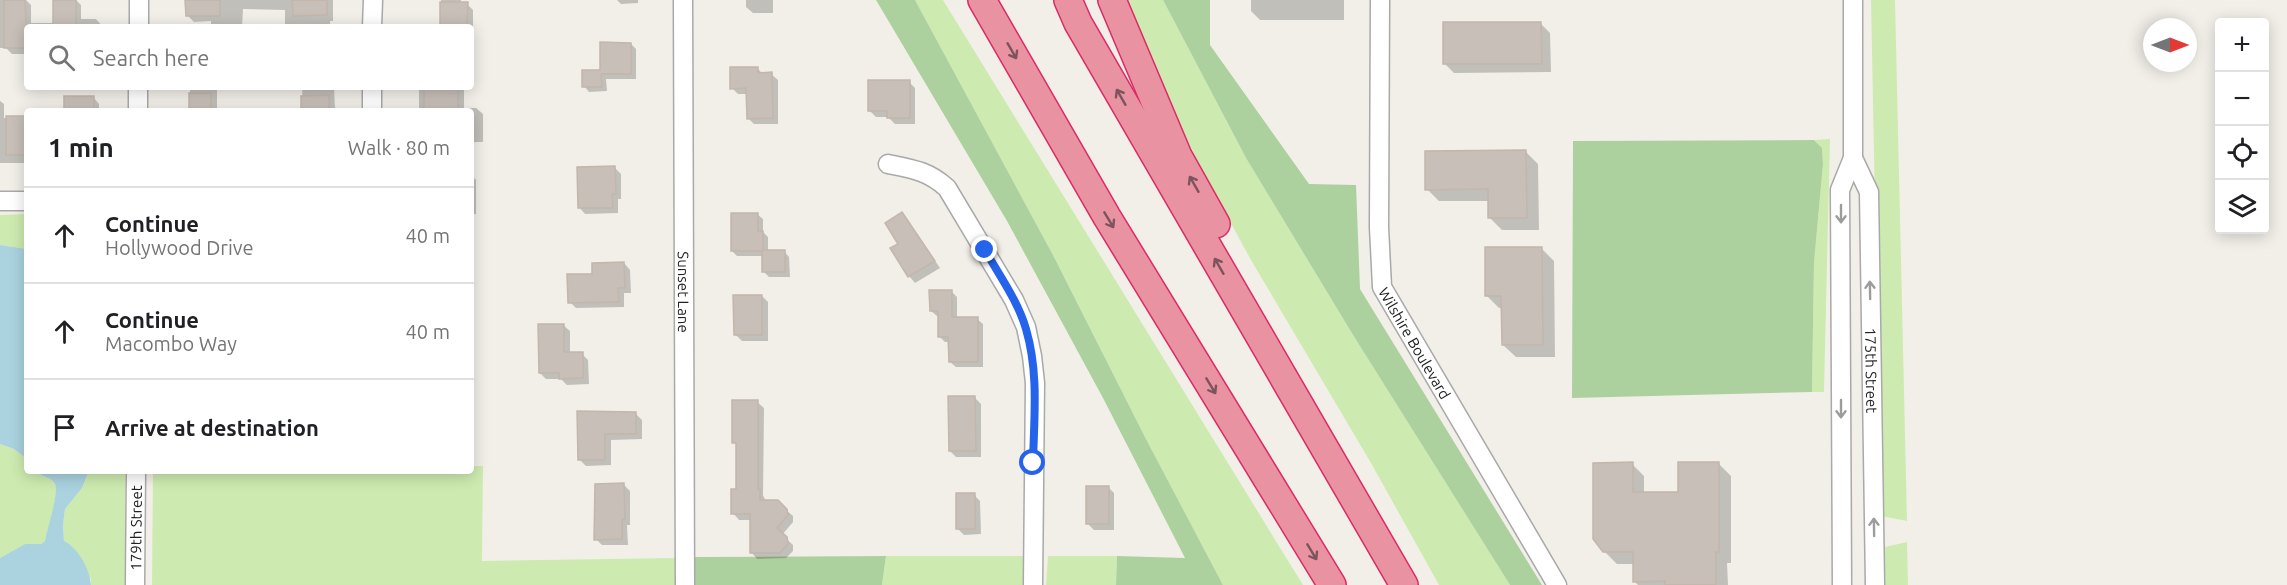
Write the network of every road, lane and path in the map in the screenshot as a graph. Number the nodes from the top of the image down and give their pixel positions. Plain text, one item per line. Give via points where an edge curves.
1 (139, 0) edge
2 (373, 0) edge
3 (683, 0) edge
4 (982, 0) edge
5 (1068, 0) edge
6 (1112, 0) edge
7 (1380, 0) edge
8 (1853, 0) edge
9 (138, 24) edge
10 (372, 24) edge
11 (138, 90) edge
12 (372, 90) edge
13 (138, 108) edge
14 (372, 108) edge
15 (1853, 158) junction
16 (888, 164) dead end
17 (0, 201) edge
18 (24, 201) edge
19 (136, 474) edge
20 (1344, 480) junction
21 (135, 585) edge
22 (685, 585) edge
23 (1034, 585) edge
24 (1332, 585) edge
25 (1404, 585) edge
26 (1557, 585) edge
27 (1842, 585) edge
28 (1875, 585) edge

1 - 9 street
2 - 10 street
3 - 22 street, Sunset Lane
4 -> 24 highway via 1107,217
20 -> 5 highway
20 -> 6 highway via 1240,266 1178,156
7 - 26 street, Wilshire Boulevard via 1382,287
8 - 15 street, 175th Street
11 - 13 street
12 - 14 street
15 -> 27 street, 175th Street via 1840,190
28 -> 15 street, 175th Street via 1869,192
16 - 23 street via 925,172 947,188 1026,327 1035,383
17 - 18 street
19 - 21 street, 179th Street
20 - 25 highway

